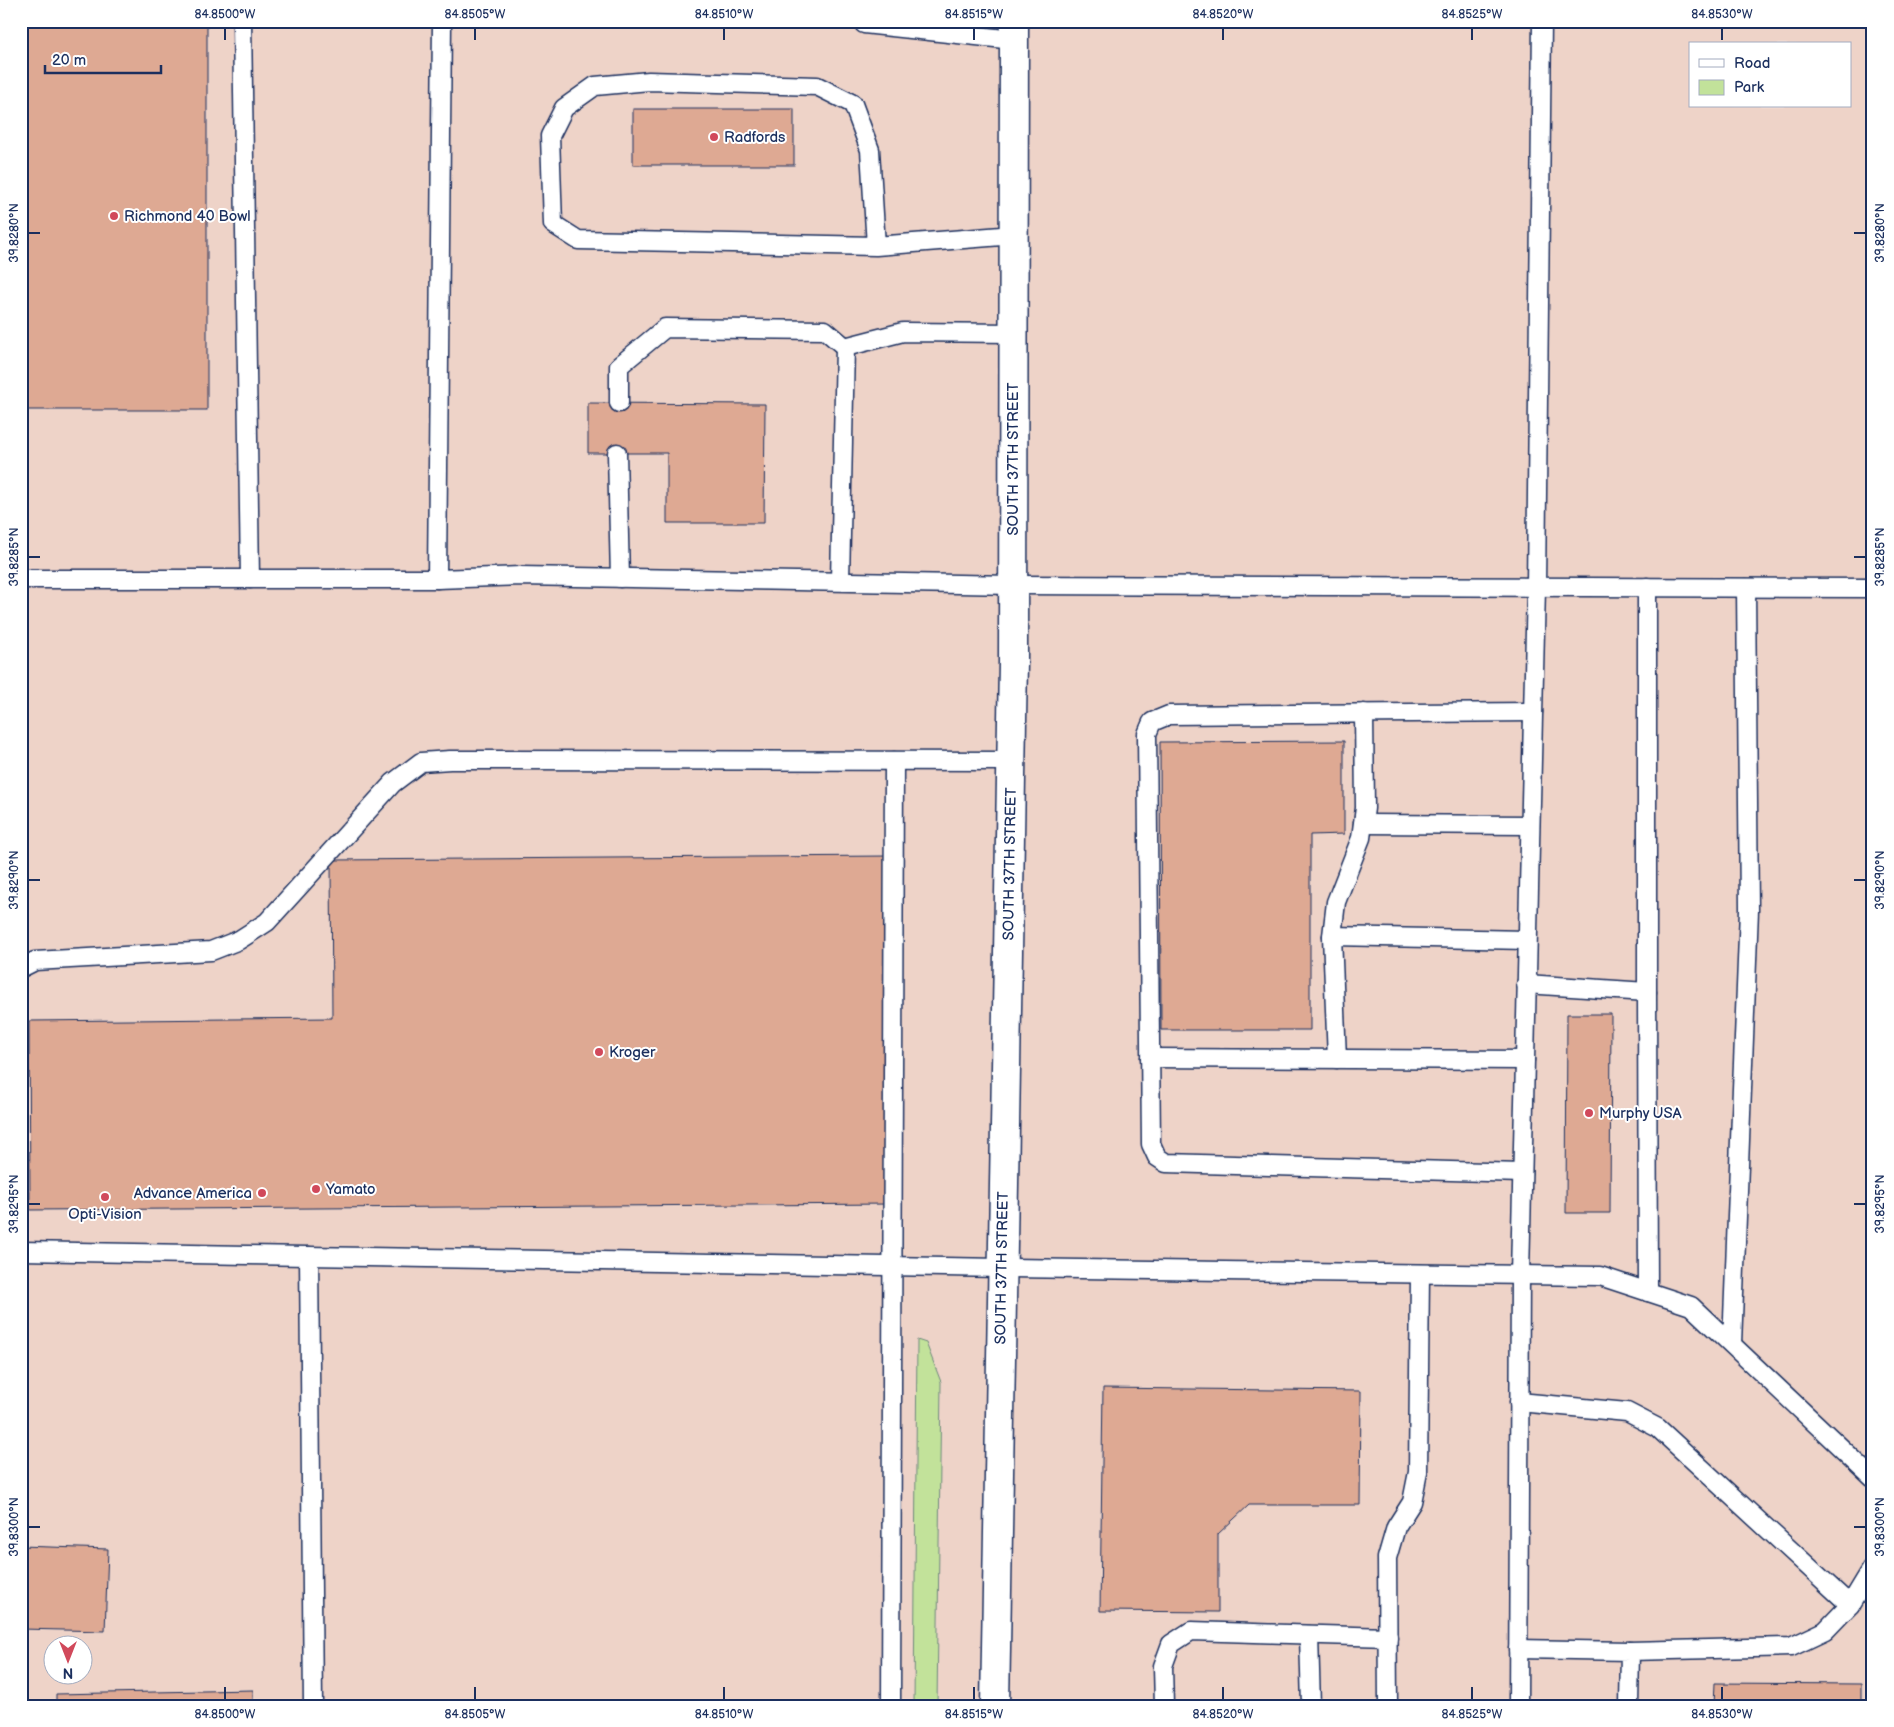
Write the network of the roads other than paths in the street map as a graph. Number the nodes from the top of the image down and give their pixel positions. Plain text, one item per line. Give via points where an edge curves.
1 (242, 21) edge
2 (442, 21) edge
3 (864, 21) edge
4 (1542, 21) edge
5 (1014, 31) edge
6 (1014, 235) junction
7 (876, 246) junction
8 (1013, 333) junction
9 (845, 347) junction
10 (619, 403) dead end
11 (617, 453) dead end
12 (620, 578) junction
13 (21, 579) edge
14 (250, 579) junction
15 (437, 579) junction
16 (840, 581) junction
17 (1013, 585) junction
18 (1536, 587) junction
19 (1648, 587) junction
20 (1746, 588) junction
21 (1873, 588) edge
22 (1533, 712) junction
23 (1364, 713) junction
24 (894, 760) junction
25 (1012, 761) junction
26 (1363, 824) junction
27 (1530, 825) junction
28 (1332, 936) junction
29 (1527, 940) junction
30 (21, 968) edge
31 (1526, 984) junction
32 (1647, 992) junction
33 (1150, 1058) junction
34 (1337, 1059) junction
35 (1525, 1060) junction
36 (1522, 1173) junction
37 (21, 1251) edge
38 (309, 1256) junction
39 (894, 1266) junction
40 (1002, 1268) junction
41 (1420, 1274) junction
42 (1520, 1275) junction
43 (1648, 1292) junction
44 (1732, 1344) junction
45 (1519, 1402) junction
46 (1873, 1478) edge
47 (1873, 1567) edge
48 (1850, 1605) junction
49 (1309, 1635) junction
50 (1388, 1637) junction
51 (1518, 1649) junction
52 (1630, 1651) junction
53 (313, 1706) edge
54 (891, 1706) edge
55 (995, 1706) edge
56 (1164, 1706) edge
57 (1310, 1706) edge
58 (1388, 1706) edge
59 (1518, 1706) edge
60 (1629, 1706) edge

1 - 14 lane
2 - 15 lane
3 - 5 lane via 864,24
4 - 18 lane
5 - 6 street, SOUTH 37TH STREET
6 - 7 lane
6 - 8 street, SOUTH 37TH STREET
7 - 7 lane via 578,240 553,224 550,136 564,108 595,86 649,81 817,86 853,104 870,150
8 - 9 lane via 903,332
8 - 17 street, SOUTH 37TH STREET
9 - 10 lane via 825,330 665,328 619,366
9 - 16 lane
11 - 12 lane
12 - 15 lane via 520,576
12 - 16 lane
13 - 14 lane
14 - 15 lane
16 - 17 lane
17 - 18 lane
17 - 25 street, SOUTH 37TH STREET
18 - 19 lane
18 - 22 lane
19 - 20 lane
19 - 32 lane
20 - 21 lane
20 - 44 lane via 1749,910
22 - 23 lane
22 - 27 lane
23 - 26 lane
23 - 33 lane via 1169,715 1152,722 1147,734
24 - 25 lane
24 - 30 lane via 421,762 393,782 267,922 239,940 211,951 35,961
24 - 39 lane
25 - 40 street, SOUTH 37TH STREET
26 - 27 lane
26 - 28 lane via 1361,838 1336,902
27 - 29 lane
28 - 29 lane
28 - 34 lane
29 - 31 lane
31 - 32 lane
31 - 35 lane
32 - 43 lane
33 - 34 lane
33 - 36 lane via 1151,1144 1157,1157 1166,1163
34 - 35 lane
35 - 36 lane
36 - 42 lane
37 - 38 lane
38 - 39 lane
38 - 53 lane
39 - 40 lane
39 - 54 lane
40 - 41 lane
40 - 55 street, SOUTH 37TH STREET
41 - 42 lane
41 - 50 lane via 1418,1472 1412,1502 1396,1527 1387,1558
42 - 43 lane via 1600,1276
42 - 45 lane
43 - 44 lane via 1691,1306
44 - 46 lane
45 - 48 lane via 1627,1412 1658,1428
45 - 51 lane
47 - 48 lane
48 - 52 lane via 1825,1631 1791,1647
49 - 50 lane
49 - 56 lane via 1191,1631 1171,1644 1163,1666
49 - 57 lane
50 - 58 lane
51 - 52 lane
51 - 59 lane
52 - 60 lane

